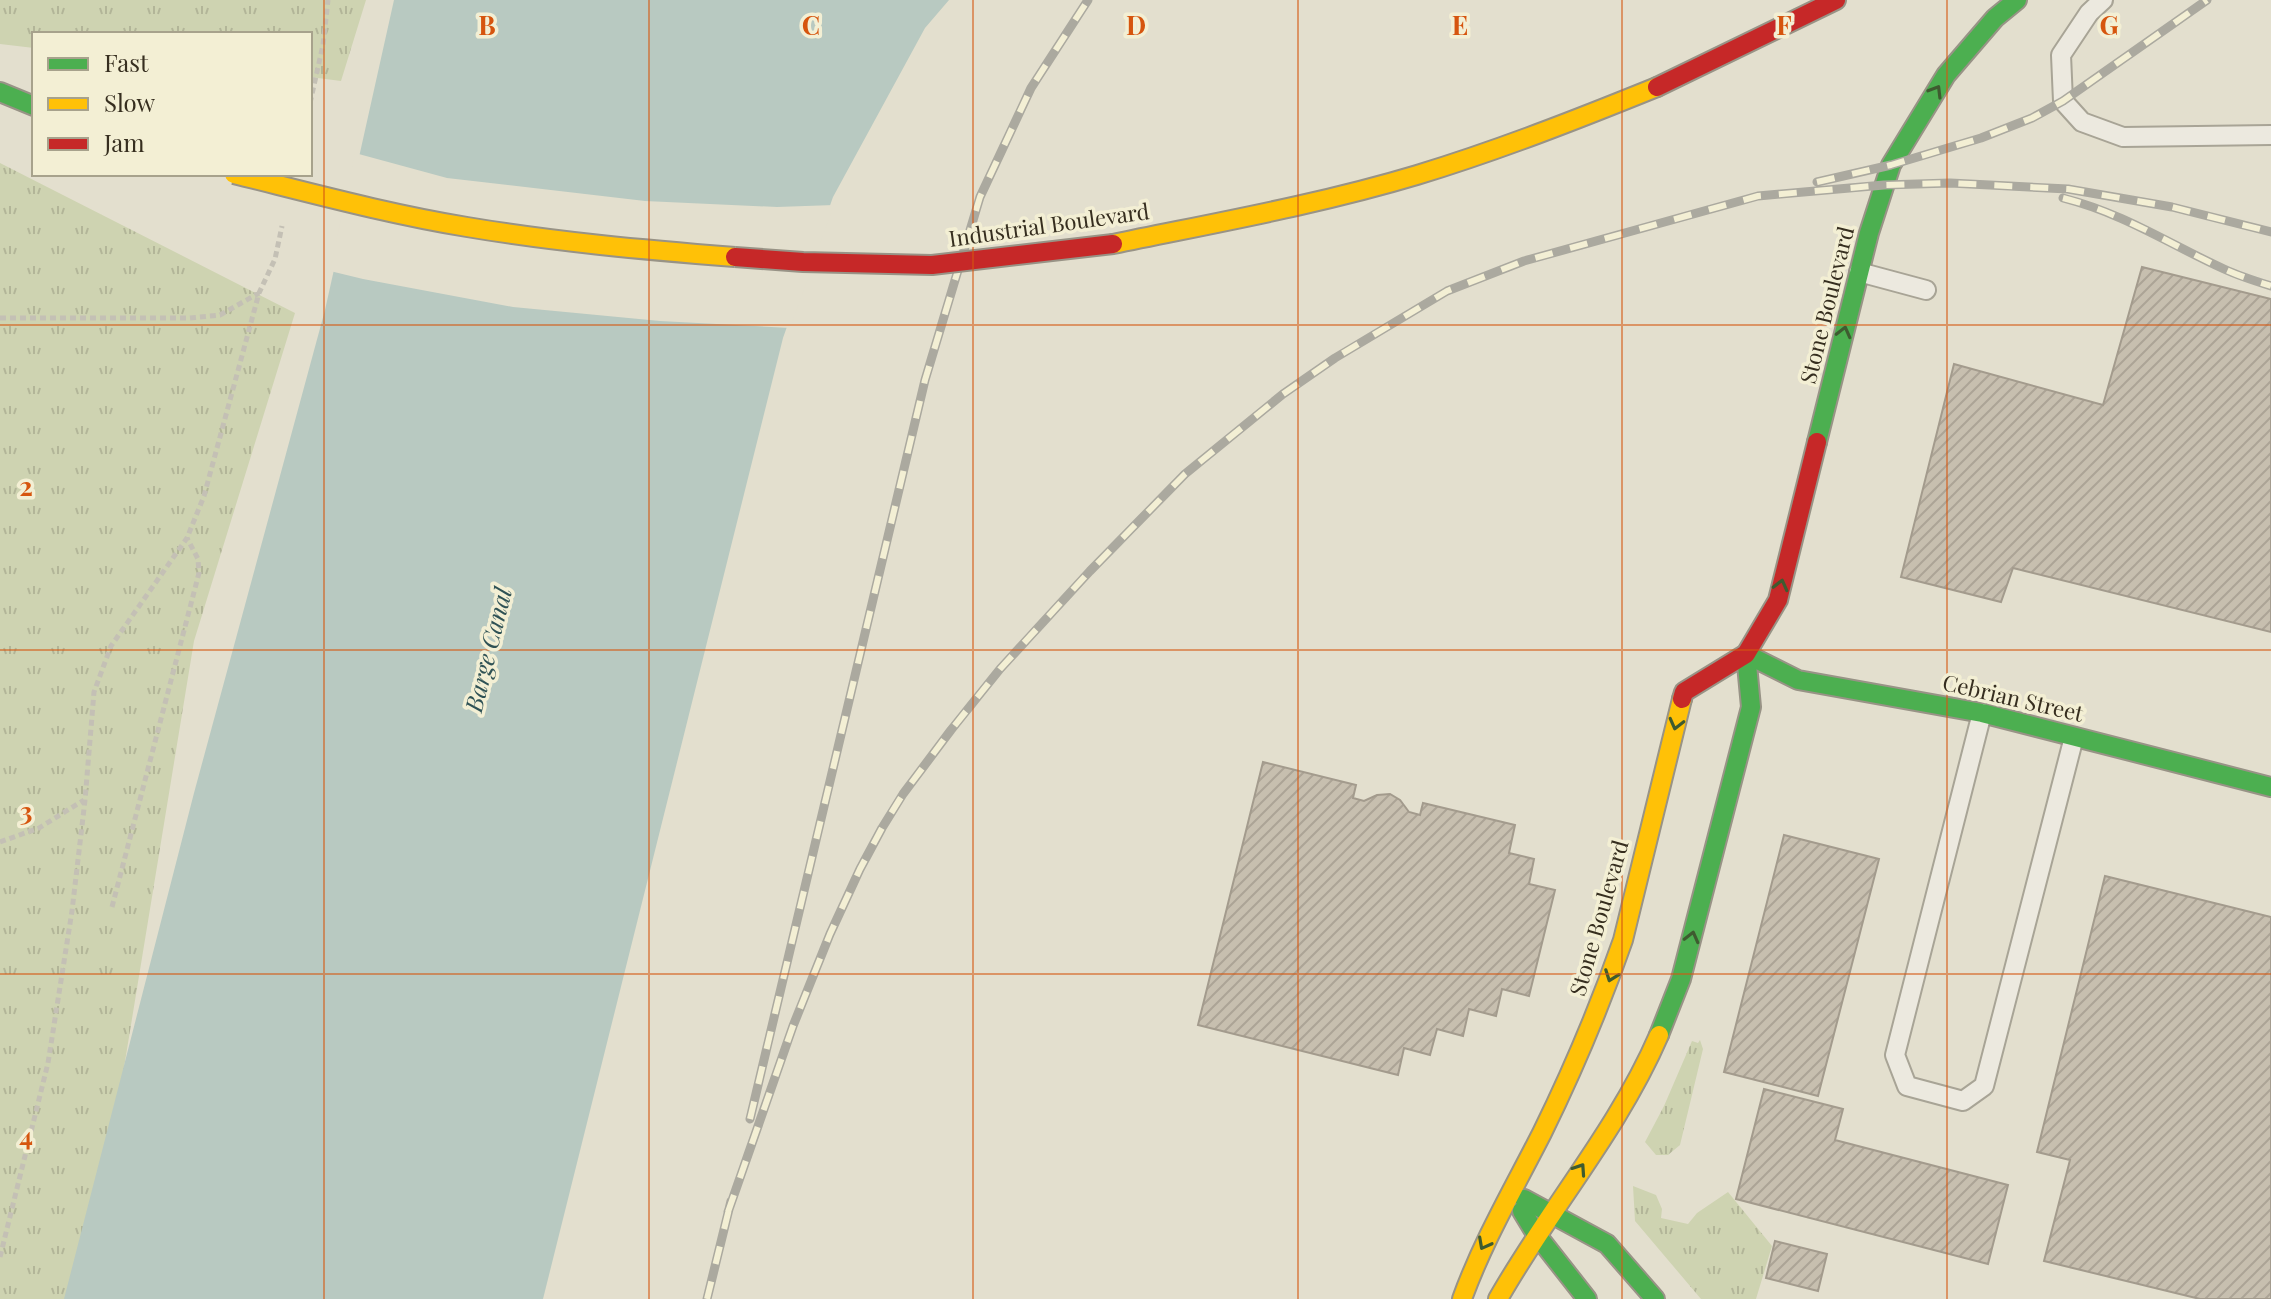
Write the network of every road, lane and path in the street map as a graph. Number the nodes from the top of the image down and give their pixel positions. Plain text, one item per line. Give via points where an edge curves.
1 (328, 0) edge
2 (1836, 0) edge
3 (2017, 0) edge
4 (2103, 0) edge
5 (0, 92) edge
6 (312, 94) edge
7 (32, 105) edge
8 (2271, 135) edge
9 (242, 176) edge
10 (285, 212) dead end
11 (1859, 272) junction
12 (1926, 290) dead end
13 (259, 293) junction
14 (0, 318) edge
15 (187, 538) junction
16 (1746, 654) junction
17 (1982, 713) junction
18 (2074, 737) junction
19 (2271, 787) edge
20 (85, 800) junction
21 (0, 842) edge
22 (112, 907) dead end
23 (1511, 1192) junction
24 (1550, 1212) junction
25 (1536, 1234) junction
26 (0, 1257) edge
27 (1462, 1299) edge
28 (1498, 1299) edge
29 (1587, 1299) edge
30 (1655, 1299) edge

1 - 6 path
2 - 9 street, Industrial Boulevard, bridge via 1668,83 1529,139 1414,176 1113,244 932,265 803,262 557,241 464,227
11 -> 3 street, Stone Boulevard via 1891,165 1946,75
4 - 8 lane via 2061,55 2063,101 2082,122 2123,137
5 - 7 street
10 - 13 path via 275,259
11 - 12 lane
16 -> 11 street, Stone Boulevard via 1778,600
13 - 14 path via 220,315 190,318
13 - 15 path via 204,496
15 - 20 path via 111,646 94,692
15 - 22 path via 199,573
16 - 17 street, Cebrian Street via 1798,680
16 -> 23 street, Stone Boulevard via 1684,692 1611,975
24 -> 16 street via 1626,1100 1681,979 1751,707
17 - 18 street, Cebrian Street
17 - 18 lane via 1895,1055 1907,1086 1963,1101 1984,1086
18 - 19 street, Cebrian Street
20 - 21 path via 39,828
20 - 26 path via 48,1063
23 - 24 street
23 - 25 street
23 -> 27 street, Stone Boulevard
24 - 25 street
24 - 30 street via 1607,1244
25 - 28 street
25 - 29 street

